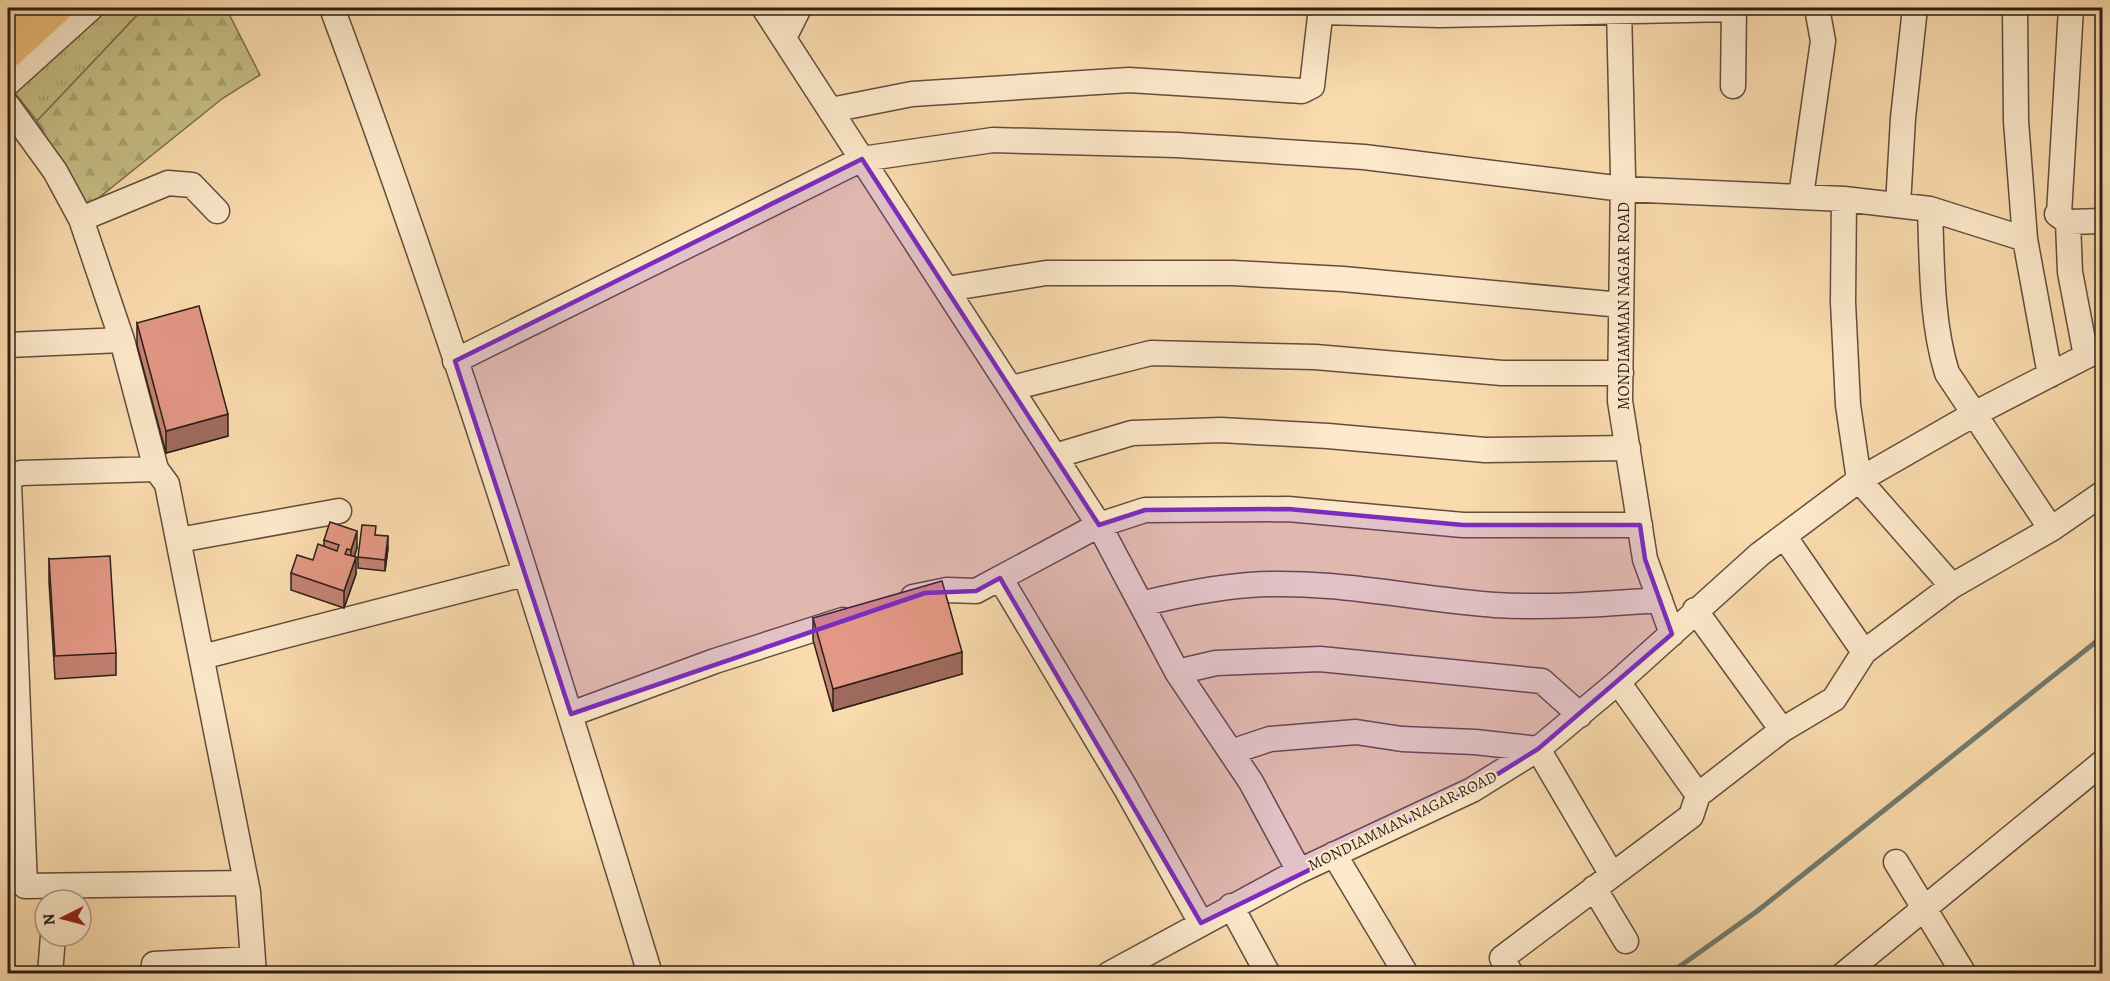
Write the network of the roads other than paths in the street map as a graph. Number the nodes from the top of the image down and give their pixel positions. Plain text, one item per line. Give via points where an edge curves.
1 (19, 8) edge
2 (55, 8) edge
3 (91, 8) edge
4 (333, 8) edge
5 (764, 8) edge
6 (799, 8) edge
7 (1734, 8) edge
8 (1817, 8) edge
9 (1915, 8) edge
10 (2015, 8) edge
11 (2071, 8) edge
12 (1619, 9) edge
13 (1321, 10) edge
14 (8, 18) edge
15 (784, 38) junction
16 (8, 51) edge
17 (8, 83) edge
18 (1733, 86) dead end
19 (8, 106) edge
20 (831, 110) junction
21 (862, 159) junction
22 (1623, 189) junction
23 (1801, 196) junction
24 (1844, 199) junction
25 (1898, 205) junction
26 (1930, 209) junction
27 (217, 211) dead end
28 (2064, 218) junction
29 (81, 219) junction
30 (2103, 221) edge
31 (2025, 229) junction
32 (947, 289) junction
33 (1621, 305) junction
34 (122, 340) junction
35 (8, 345) edge
36 (2094, 352) edge
37 (454, 360) junction
38 (1621, 373) junction
39 (2050, 375) junction
40 (1012, 388) junction
41 (1976, 413) junction
42 (1628, 448) junction
43 (1055, 456) junction
44 (156, 469) junction
45 (1859, 480) junction
46 (2103, 494) edge
47 (339, 511) dead end
48 (1099, 525) junction
49 (1640, 525) junction
50 (9, 526) edge
51 (2051, 529) junction
52 (1784, 536) junction
53 (178, 540) junction
54 (524, 574) junction
55 (1000, 578) junction
56 (1952, 586) junction
57 (1660, 600) junction
58 (1141, 604) junction
59 (1695, 610) junction
60 (12, 632) edge
61 (1672, 634) junction
62 (1864, 652) junction
63 (202, 657) junction
64 (1177, 672) junction
65 (1618, 682) junction
66 (571, 714) junction
67 (1580, 716) junction
68 (1782, 730) junction
69 (13, 737) edge
70 (1538, 749) junction
71 (1231, 752) junction
72 (2103, 763) edge
73 (1698, 795) junction
74 (16, 825) edge
75 (1334, 854) junction
76 (1896, 862) dead end
77 (1299, 871) junction
78 (1603, 882) junction
79 (246, 883) junction
80 (16, 887) edge
81 (33, 890) edge
82 (93, 891) edge
83 (1231, 906) junction
84 (1924, 908) junction
85 (1201, 923) junction
86 (1626, 941) dead end
87 (52, 948) edge
88 (1869, 965) edge
89 (253, 966) edge
90 (1118, 971) edge
91 (50, 974) edge
92 (153, 974) edge
93 (650, 974) edge
94 (1268, 974) edge
95 (1406, 974) edge
96 (1511, 974) edge
97 (1844, 974) edge
98 (1964, 974) edge

1 - 14 highway
2 - 16 highway
3 - 17 street
4 - 37 street via 380,135
5 - 15 street
6 - 15 street
7 - 12 street
7 - 18 street
8 - 23 street via 1822,41
9 - 25 street
10 - 31 street via 2016,121
11 - 28 street
12 - 13 street via 1440,15
12 - 22 street, MONDIAMMAN NAGAR ROAD
13 - 20 street via 1315,75 1312,86 1302,91 1129,80 912,94
15 - 20 street
19 - 29 street via 55,171
20 - 21 street
21 - 22 street via 993,140 1165,145 1364,156
21 - 32 street
21 - 37 street
22 - 23 street
22 - 33 street, MONDIAMMAN NAGAR ROAD
23 - 24 street
24 - 25 street
24 - 45 street via 1848,405
25 - 26 street
26 - 31 street
26 - 41 street via 1940,348 1947,373
27 - 29 street via 192,185 168,183
28 - 30 street
28 - 31 street
28 - 36 street via 2070,272
29 - 34 street
31 - 39 street
32 - 33 street via 1046,273 1233,273 1343,279
32 - 40 street
33 - 38 street, MONDIAMMAN NAGAR ROAD
34 - 35 street
34 - 44 street
36 - 39 street, MONDIAMMAN NAGAR ROAD
37 - 54 street
38 - 40 street via 1502,373 1315,357 1151,353
38 - 42 street, MONDIAMMAN NAGAR ROAD via 1620,401
39 - 41 street, MONDIAMMAN NAGAR ROAD
40 - 43 street
41 - 45 street, MONDIAMMAN NAGAR ROAD
41 - 51 street
42 - 43 street via 1485,450 1221,430 1132,433
42 - 49 street, MONDIAMMAN NAGAR ROAD
43 - 48 street
44 - 50 street via 13,476 9,483
44 - 53 street via 167,484
45 - 52 street, MONDIAMMAN NAGAR ROAD
45 - 56 street
46 - 51 street
47 - 53 street
48 - 49 street via 1145,510 1288,509 1463,525
48 - 55 street
48 - 58 street
49 - 57 street, MONDIAMMAN NAGAR ROAD via 1646,560
50 - 60 street
51 - 56 street
52 - 59 street, MONDIAMMAN NAGAR ROAD
52 - 62 street
53 - 63 street
54 - 63 street
54 - 66 street
55 - 66 street via 976,591 925,593 715,661
55 - 85 street
56 - 62 street
57 - 58 street via 1585,606 1498,605 1326,587 1252,585 1196,590
57 - 61 street, MONDIAMMAN NAGAR ROAD
58 - 64 street
59 - 61 street, MONDIAMMAN NAGAR ROAD
59 - 68 street
60 - 69 street
61 - 65 street, MONDIAMMAN NAGAR ROAD
62 - 68 street via 1834,699
63 - 79 street
64 - 67 street via 1216,663 1320,659 1542,681
64 - 71 street
65 - 67 street, MONDIAMMAN NAGAR ROAD
65 - 73 street
66 - 93 street
67 - 70 street, MONDIAMMAN NAGAR ROAD
68 - 73 street
69 - 74 street
70 - 71 street via 1356,732 1270,739
70 - 75 street, MONDIAMMAN NAGAR ROAD via 1472,790
70 - 78 street
71 - 77 street
72 - 84 street
73 - 78 street via 1691,816
74 - 80 street
75 - 77 street, MONDIAMMAN NAGAR ROAD
75 - 95 street
76 - 84 street
77 - 83 street, MONDIAMMAN NAGAR ROAD
78 - 86 street
78 - 96 street via 1502,958
79 - 82 street
79 - 89 street
80 - 81 street
83 - 85 street, MONDIAMMAN NAGAR ROAD
83 - 94 street
84 - 88 street
84 - 98 street
85 - 90 street, MONDIAMMAN NAGAR ROAD
87 - 91 street
88 - 97 street
89 - 92 street via 154,964

